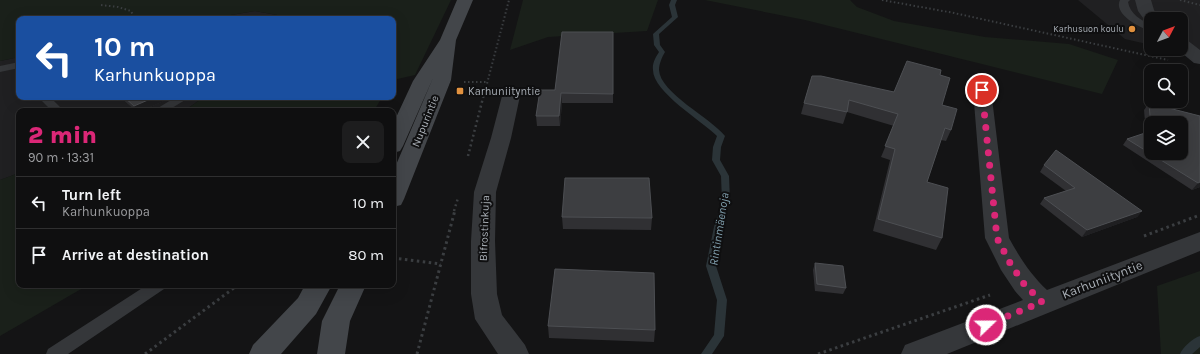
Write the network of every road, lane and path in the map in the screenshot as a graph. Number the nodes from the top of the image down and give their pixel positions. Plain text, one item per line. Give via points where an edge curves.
1 (465, 0) edge
2 (509, 0) edge
3 (882, 0) edge
4 (1125, 0) edge
5 (1143, 0) edge
6 (1180, 0) edge
7 (1192, 0) edge
8 (1197, 4) junction
9 (101, 5) dead end
10 (1200, 5) edge
11 (1147, 12) edge
12 (133, 16) edge
13 (1144, 25) edge
14 (448, 40) junction
15 (1188, 50) edge
16 (1200, 59) edge
17 (1174, 61) dead end
18 (16, 65) edge
19 (0, 69) edge
20 (463, 82) dead end
21 (487, 82) junction
22 (982, 90) dead end
23 (511, 96) dead end
24 (47, 100) edge
25 (179, 100) edge
26 (55, 108) edge
27 (164, 108) edge
28 (396, 139) edge
29 (468, 158) dead end
30 (396, 192) edge
31 (458, 196) dead end
32 (1200, 241) edge
33 (396, 258) edge
34 (441, 264) junction
35 (154, 288) edge
36 (234, 288) edge
37 (317, 288) edge
38 (352, 288) edge
39 (1042, 302) junction
40 (54, 354) edge
41 (145, 354) edge
42 (263, 354) edge
43 (331, 354) edge
44 (417, 354) edge
45 (515, 354) edge
46 (915, 354) edge

1 - 14 main road, Nupurintie
2 - 21 path
3 - 17 path via 1000,22
4 - 13 lane via 1122,5 1132,18
5 - 11 street
6 - 8 path
7 - 8 path
8 - 10 path
9 - 12 path via 131,11
14 - 28 main road, Nupurintie via 422,81
14 - 30 main road, Nupurintie via 442,80
15 - 16 street
18 - 19 lane
20 - 21 path
21 - 29 path
22 - 39 street via 997,238 1024,284
23 - 45 street, Bifrostinkuja via 485,192 483,241 484,294 489,319
24 - 26 lane
25 - 27 lane
31 - 34 path
32 - 39 street, Karhuniityntie
33 - 34 path
34 - 44 path
35 - 40 lane
36 - 41 path
37 - 42 main road via 307,306
38 - 43 main road via 336,321
39 - 46 street, Karhuniityntie

